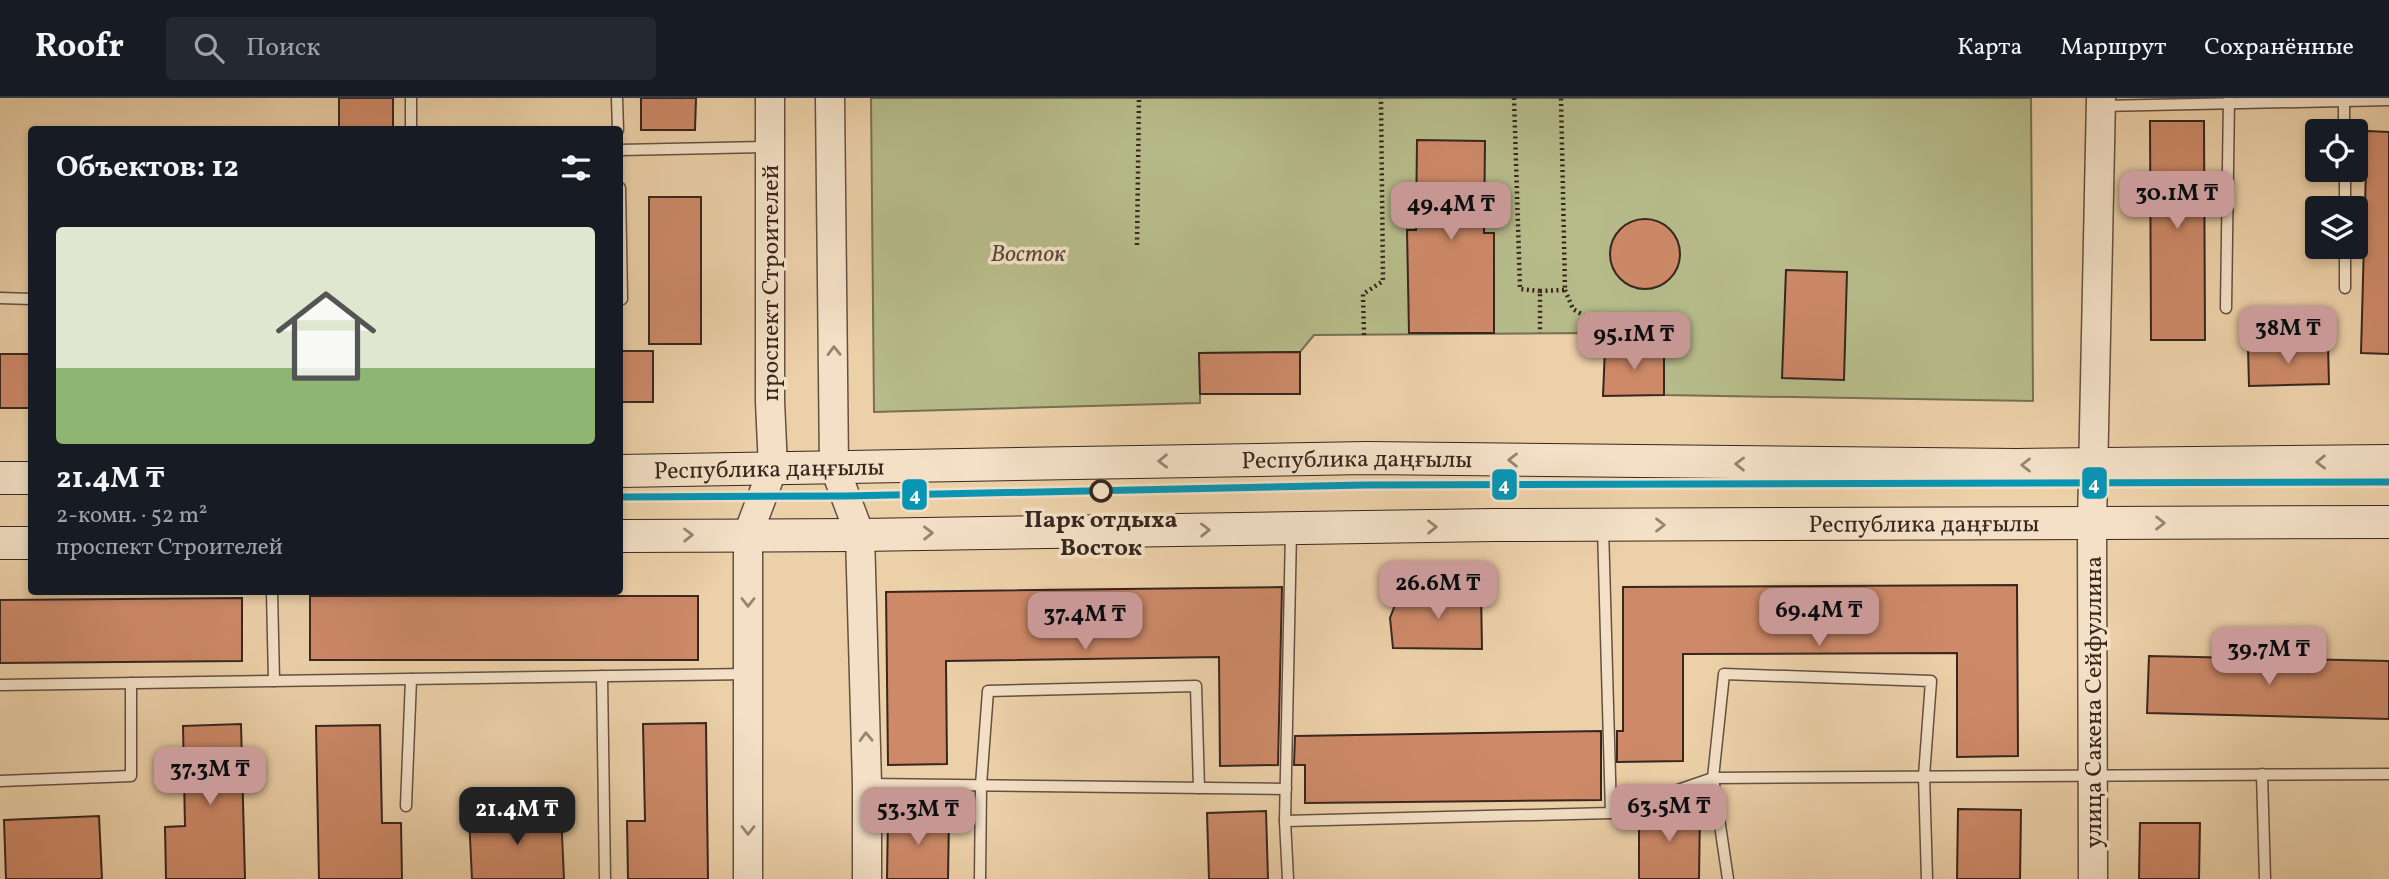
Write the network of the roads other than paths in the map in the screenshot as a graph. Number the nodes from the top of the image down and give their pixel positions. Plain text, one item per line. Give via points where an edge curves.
1 (411, 98) edge
2 (617, 98) edge
3 (770, 98) edge
4 (830, 98) edge
5 (2344, 99) edge
6 (2389, 100) edge
7 (2229, 101) edge
8 (2101, 102) edge
9 (2344, 119) edge
10 (411, 126) edge
11 (618, 126) edge
12 (770, 147) junction
13 (623, 150) edge
14 (2345, 259) edge
15 (2345, 288) dead end
16 (0, 298) edge
17 (28, 299) edge
18 (2226, 308) dead end
19 (2389, 461) edge
20 (2094, 465) junction
21 (834, 466) junction
22 (773, 468) junction
23 (623, 471) edge
24 (0, 478) edge
25 (28, 478) edge
26 (2389, 522) edge
27 (2092, 524) junction
28 (1603, 525) junction
29 (1292, 528) junction
30 (748, 534) junction
31 (860, 535) junction
32 (623, 536) edge
33 (0, 543) edge
34 (28, 543) edge
35 (272, 595) edge
36 (748, 674) junction
37 (602, 677) junction
38 (411, 679) junction
39 (274, 681) junction
40 (131, 684) junction
41 (0, 685) edge
42 (2093, 774) junction
43 (2262, 774) junction
44 (2389, 774) edge
45 (1924, 776) junction
46 (1713, 778) junction
47 (0, 781) edge
48 (867, 784) junction
49 (981, 785) junction
50 (1199, 788) junction
51 (1286, 789) junction
52 (406, 806) dead end
53 (1611, 813) junction
54 (1285, 821) junction
55 (605, 879) edge
56 (748, 879) edge
57 (867, 879) edge
58 (980, 879) edge
59 (1288, 879) edge
60 (1728, 879) edge
61 (1927, 879) edge
62 (2093, 879) edge
63 (2265, 879) edge

1 - 10 lane
2 - 11 lane
3 - 12 street, проспект Строителей
21 -> 4 street
5 - 6 lane
5 - 7 lane
5 - 9 lane
7 - 8 lane
7 - 18 lane
8 - 20 street
12 - 13 lane
12 - 22 street, проспект Строителей
14 - 15 lane
16 - 17 lane
19 -> 20 main road, Республика даңғылы
20 -> 21 main road, Республика даңғылы via 1366,458
20 - 27 street, улица Сакена Сейфуллина
21 - 22 main road, Республика даңғылы
21 - 31 street
22 - 23 main road, Республика даңғылы
22 - 30 street
24 - 25 main road
27 -> 26 main road, Республика даңғылы
28 -> 27 main road, Республика даңғылы
27 - 42 street, улица Сакена Сейфуллина
29 -> 28 main road, Республика даңғылы
28 - 53 lane
31 -> 29 main road, Республика даңғылы
29 - 51 lane
30 - 31 main road, Республика даңғылы
32 -> 30 main road, Республика даңғылы
30 -> 36 street
48 -> 31 street
33 - 34 main road
35 - 39 lane
36 - 37 lane
36 -> 56 street
37 - 38 lane
37 - 55 lane
38 - 39 lane
38 - 52 lane
39 - 40 lane
40 - 41 lane
40 - 47 lane via 131,776
42 - 43 lane
42 - 45 lane
42 - 62 street, улица Сакена Сейфуллина
43 - 44 lane
43 - 63 lane
45 - 46 lane
45 - 46 lane via 1931,681 1724,674
45 - 61 lane
46 - 53 lane
46 - 60 lane
48 - 49 lane
48 - 57 street
49 - 50 lane
49 - 50 lane via 988,691 1196,687
49 - 58 lane
50 - 51 lane
51 - 54 lane
53 - 54 lane
54 - 59 lane

